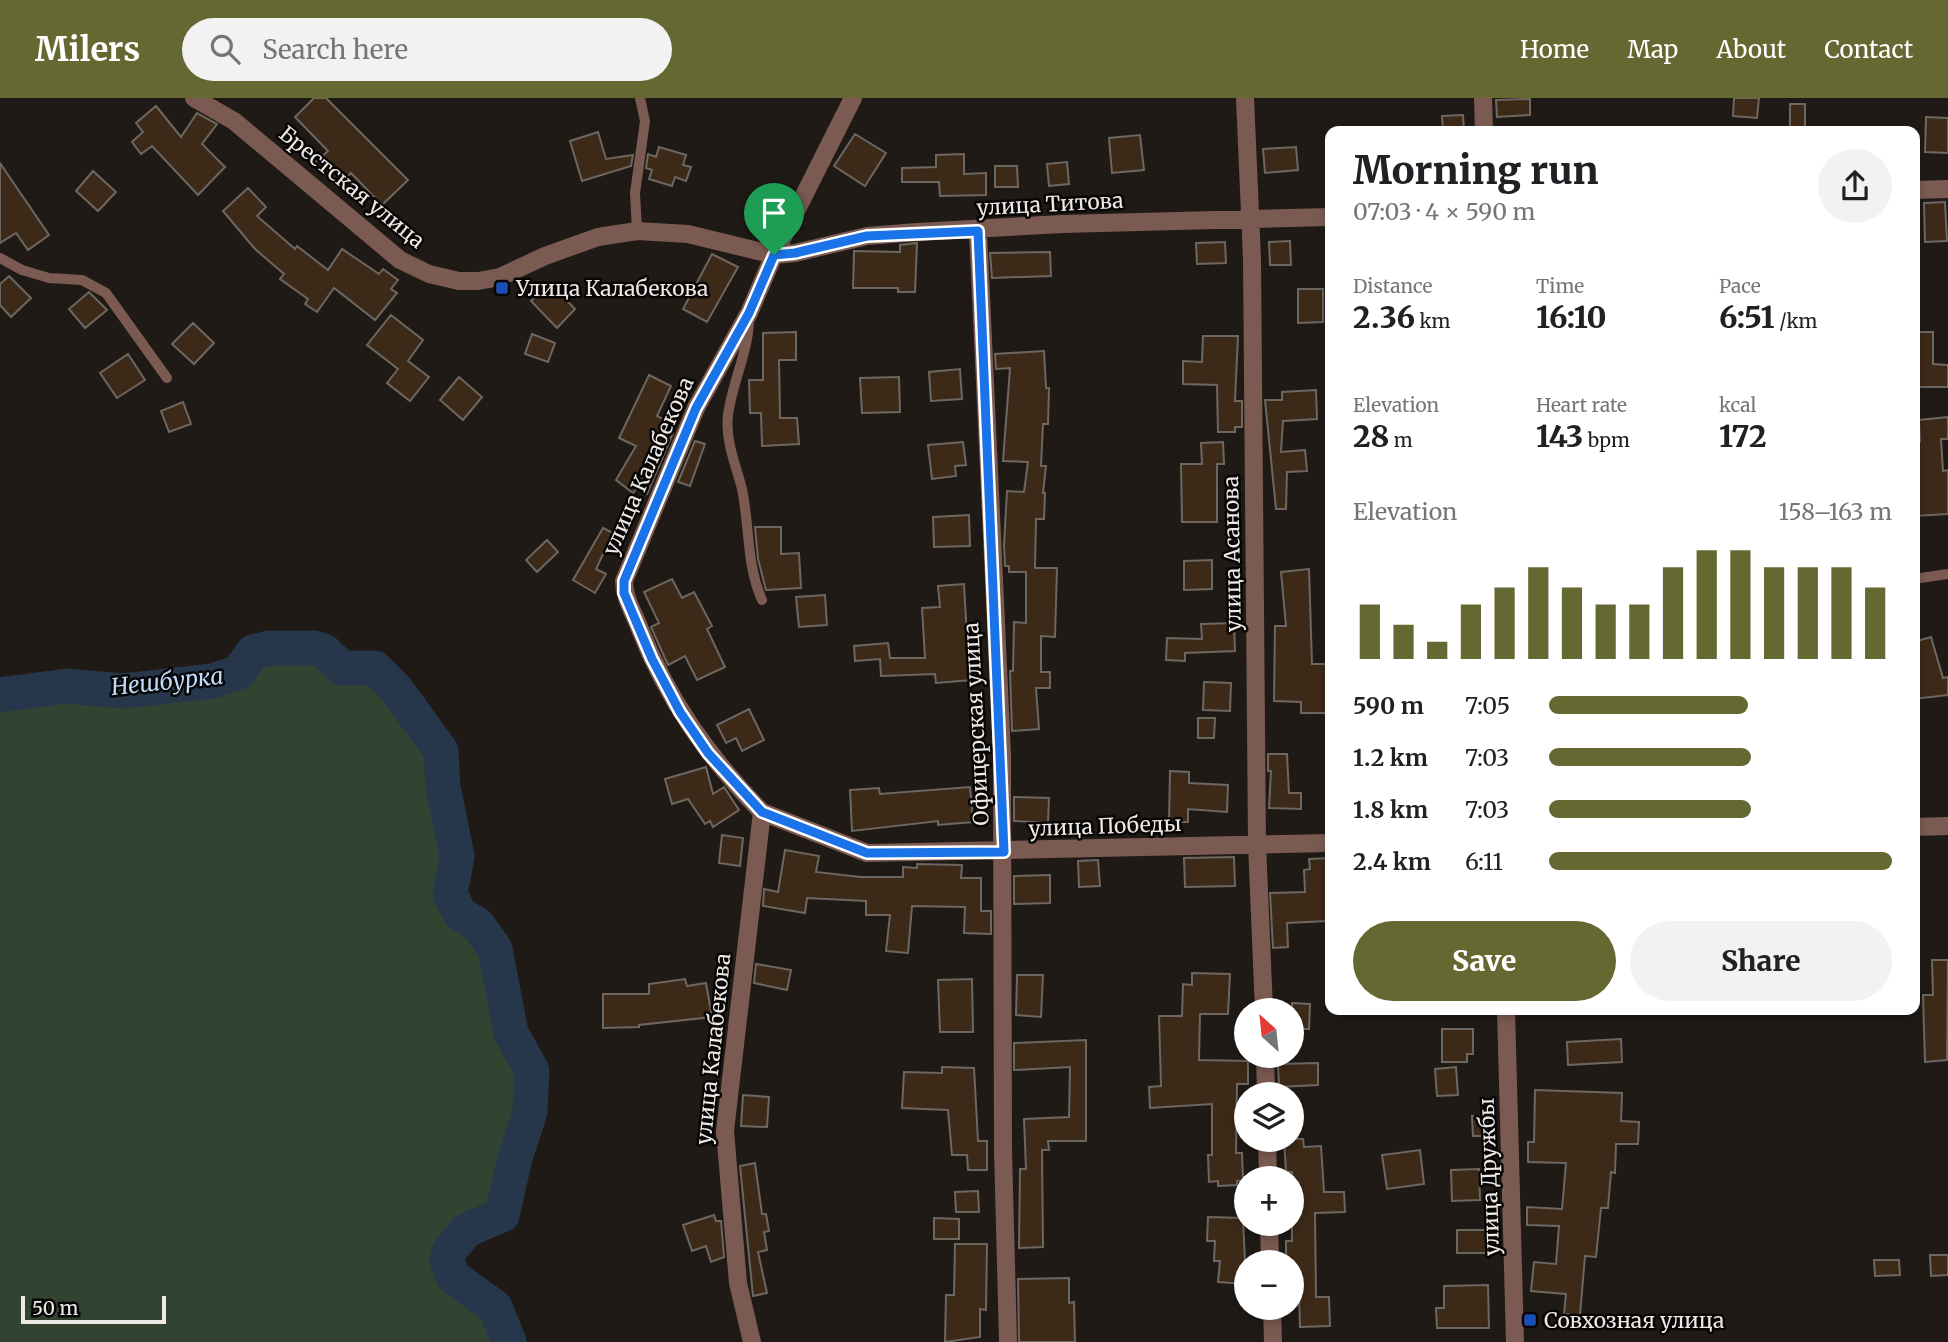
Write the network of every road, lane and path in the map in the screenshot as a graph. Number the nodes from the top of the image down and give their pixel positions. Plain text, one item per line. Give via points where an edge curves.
1 (194, 98) edge
2 (640, 98) edge
3 (853, 98) edge
4 (1245, 98) edge
5 (1483, 98) edge
6 (1484, 126) edge
7 (1948, 189) edge
8 (1920, 190) edge
9 (1325, 217) edge
10 (1251, 219) junction
11 (637, 230) junction
12 (978, 231) junction
13 (774, 255) junction
14 (0, 258) edge
15 (749, 313) junction
16 (167, 378) dead end
17 (1948, 575) edge
18 (1920, 578) edge
19 (762, 600) dead end
20 (762, 812) junction
21 (1948, 826) edge
22 (1920, 827) edge
23 (1325, 843) edge
24 (1257, 844) junction
25 (1004, 852) junction
26 (1263, 998) edge
27 (1506, 1015) edge
28 (1272, 1320) edge
29 (752, 1342) edge
30 (1008, 1342) edge
31 (1273, 1342) edge
32 (1515, 1342) edge

1 - 11 street, Брестская улица via 240,125 385,248 429,274 459,281 489,280 567,247
2 - 11 lane via 645,121 635,194
3 - 13 street, улица Калабекова
4 - 10 street, улица Асанова
5 - 6 street
7 - 8 street
9 - 10 street, улица Титова
10 - 12 street, улица Титова
10 - 24 street, улица Асанова
11 - 13 street, Брестская улица via 688,234
12 - 13 street, улица Титова via 867,236
12 - 25 street, Офицерская улица
13 - 15 street, улица Калабекова
14 - 16 lane via 48,278 82,280 106,293
15 - 19 lane via 728,436 742,490 750,561
15 - 20 street, улица Калабекова via 696,408 624,581 624,593 680,712 716,763
17 - 18 lane
20 - 25 street, улица Победы via 867,853
20 - 29 street, улица Калабекова via 725,1131 738,1283
21 - 22 street
23 - 24 street, улица Победы
24 - 25 street, улица Победы
24 - 26 street, улица Асанова
25 - 30 street, Офицерская улица
27 - 32 street, улица Дружбы
28 - 31 street

